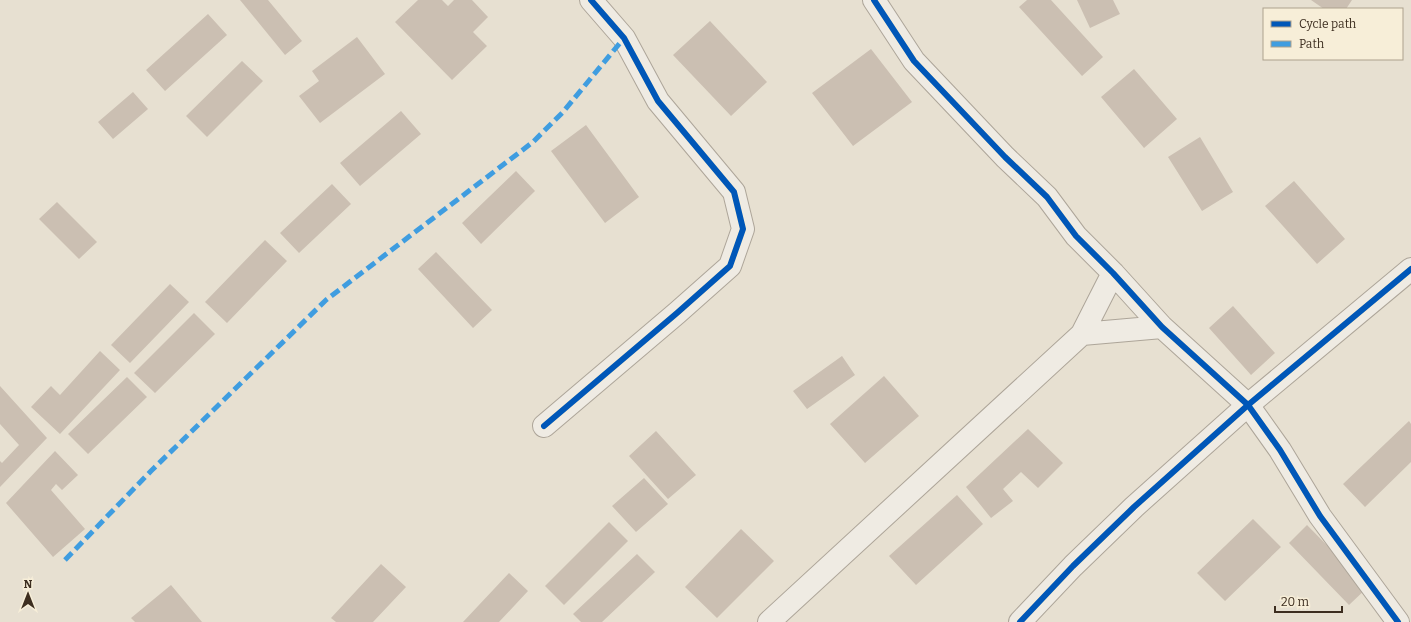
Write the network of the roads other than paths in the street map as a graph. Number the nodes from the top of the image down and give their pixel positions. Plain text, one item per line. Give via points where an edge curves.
1 (591, 0) edge
2 (874, 0) edge
3 (1411, 269) edge
4 (1113, 272) junction
5 (1162, 327) junction
6 (1082, 334) junction
7 (1248, 405) junction
8 (544, 426) dead end
9 (769, 622) edge
10 (1020, 622) edge
11 (1398, 622) edge

1 - 8 street via 624,38 658,101 734,192 743,229 730,266
2 - 4 street via 914,61 1047,197 1076,236
3 - 7 street
4 - 5 street
4 - 6 street
5 - 6 street
5 - 7 street
6 - 9 street
7 - 10 street via 1134,507
7 - 11 street via 1280,450 1320,516

